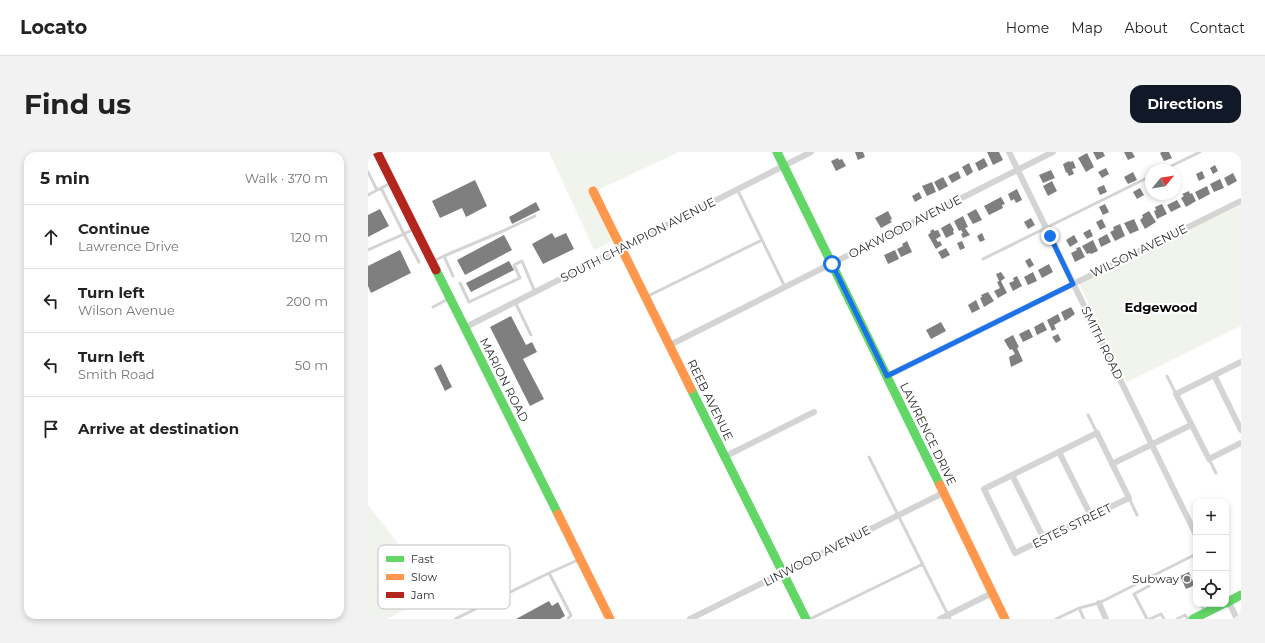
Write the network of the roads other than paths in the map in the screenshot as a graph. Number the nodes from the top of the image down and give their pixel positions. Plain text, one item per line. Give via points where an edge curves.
1 (379, 152) edge
2 (777, 152) edge
3 (811, 152) edge
4 (1009, 152) edge
5 (1053, 152) edge
6 (1200, 152) edge
7 (1175, 164) edge
8 (783, 166) junction
9 (1018, 170) junction
10 (368, 172) edge
11 (1145, 179) edge
12 (392, 182) junction
13 (379, 189) junction
14 (737, 189) junction
15 (593, 190) dead end
16 (368, 195) edge
17 (1241, 201) edge
18 (535, 216) dead end
19 (415, 228) junction
20 (1046, 228) junction
21 (404, 234) junction
22 (762, 240) junction
23 (622, 248) junction
24 (368, 250) edge
25 (444, 256) junction
26 (983, 259) dead end
27 (419, 262) dead end
28 (432, 262) junction
29 (832, 264) junction
30 (453, 276) dead end
31 (460, 283) dead end
32 (1073, 284) junction
33 (785, 288) junction
34 (536, 292) junction
35 (646, 297) junction
36 (450, 298) junction
37 (515, 302) junction
38 (433, 308) dead end
39 (464, 328) junction
40 (531, 334) dead end
41 (670, 345) junction
42 (1241, 362) edge
43 (1214, 375) junction
44 (887, 376) junction
45 (1167, 376) dead end
46 (1176, 394) junction
47 (814, 412) dead end
48 (1088, 415) dead end
49 (1191, 425) junction
50 (1241, 430) edge
51 (1097, 433) junction
52 (1241, 443) edge
53 (1152, 444) junction
54 (1059, 452) junction
55 (724, 457) junction
56 (869, 457) dead end
57 (1209, 459) junction
58 (1112, 464) junction
59 (1216, 473) dead end
60 (1012, 475) junction
61 (943, 493) junction
62 (1129, 498) junction
63 (1137, 515) dead end
64 (898, 516) junction
65 (1091, 516) junction
66 (1193, 528) edge
67 (1044, 539) junction
68 (1193, 556) edge
69 (580, 559) junction
70 (922, 564) junction
71 (549, 573) junction
72 (783, 573) junction
73 (1149, 586) dead end
74 (1131, 587) junction
75 (510, 592) edge
76 (992, 593) junction
77 (1134, 594) junction
78 (1241, 595) edge
79 (1229, 600) edge
80 (1099, 604) junction
81 (1229, 606) edge
82 (1202, 607) edge
83 (1216, 607) edge
84 (1079, 608) junction
85 (475, 609) edge
86 (1205, 613) junction
87 (949, 617) edge
88 (455, 619) edge
89 (568, 619) edge
90 (610, 619) edge
91 (690, 619) edge
92 (806, 619) edge
93 (810, 619) edge
94 (940, 619) edge
95 (1005, 619) edge
96 (1056, 619) edge
97 (1084, 619) edge
98 (1106, 619) edge
99 (1149, 619) edge
100 (1164, 619) edge
101 (1177, 619) edge
102 (1188, 619) edge
103 (1193, 619) edge
104 (1237, 619) edge

1 - 12 street, MARION ROAD
2 - 8 street, LAWRENCE DRIVE
3 - 8 street, SOUTH CHAMPION AVENUE
4 - 9 street, SMITH ROAD
5 - 9 street, OAKWOOD AVENUE
6 - 7 lane
8 - 14 street, SOUTH CHAMPION AVENUE
8 - 29 street, LAWRENCE DRIVE
9 - 20 street, SMITH ROAD
9 - 29 street, OAKWOOD AVENUE
10 - 13 lane
11 - 20 lane
12 - 13 lane
12 - 19 street, MARION ROAD
13 - 16 lane
13 - 21 lane
14 - 22 lane
14 - 23 street, SOUTH CHAMPION AVENUE
15 - 23 street, REEB AVENUE
17 - 32 street, WILSON AVENUE
18 - 25 lane
19 - 21 lane
19 - 28 street, MARION ROAD
20 - 26 lane
20 - 32 street, SMITH ROAD
21 - 24 lane
21 - 27 lane
22 - 33 lane
22 - 35 lane
23 - 34 street, SOUTH CHAMPION AVENUE
23 - 35 street, REEB AVENUE
25 - 28 lane
25 - 30 lane
28 - 36 street, MARION ROAD
29 - 33 street, OAKWOOD AVENUE
29 - 44 street, LAWRENCE DRIVE
31 - 34 lane via 469,302 520,278 514,265 522,261
32 - 44 street, WILSON AVENUE
32 - 53 street, SMITH ROAD
33 - 41 street, OAKWOOD AVENUE
34 - 37 street, SOUTH CHAMPION AVENUE
35 - 41 street, REEB AVENUE
36 - 38 lane
36 - 39 street, MARION ROAD
37 - 39 street, SOUTH CHAMPION AVENUE
37 - 40 lane
39 - 69 street, MARION ROAD
41 - 55 street, REEB AVENUE
42 - 43 street
43 - 46 street
43 - 50 street
44 - 61 street, LAWRENCE DRIVE
45 - 46 lane
46 - 49 street
47 - 55 street
48 - 51 lane
49 - 53 street
49 - 57 street
51 - 54 street
51 - 58 street
52 - 57 street
53 - 58 street
53 - 66 street, SMITH ROAD
54 - 60 street
54 - 65 street
55 - 72 street, REEB AVENUE
56 - 64 lane
57 - 59 lane
58 - 62 street
60 - 67 street
60 - 67 street, ESTES STREET via 984,489 1015,553
61 - 64 street, LINWOOD AVENUE
61 - 76 street, LAWRENCE DRIVE
62 - 63 lane
62 - 65 street, ESTES STREET
64 - 70 lane
64 - 72 street, LINWOOD AVENUE
65 - 67 street, ESTES STREET
68 - 74 lane
69 - 71 lane
69 - 90 street, MARION ROAD
70 - 87 lane
70 - 93 lane
71 - 75 lane
71 - 89 lane via 571,615
72 - 91 street, LINWOOD AVENUE
72 - 92 street, REEB AVENUE
73 - 77 lane
74 - 77 lane
74 - 80 lane
76 - 87 street
76 - 95 street, LAWRENCE DRIVE
77 - 99 lane
78 - 79 street
80 - 84 lane
80 - 98 street
81 - 104 street
82 - 86 lane
83 - 86 street
84 - 96 lane
84 - 97 lane
85 - 88 lane
86 - 103 street
87 - 94 street
99 - 100 lane via 1161,614
101 - 102 lane via 1185,615

